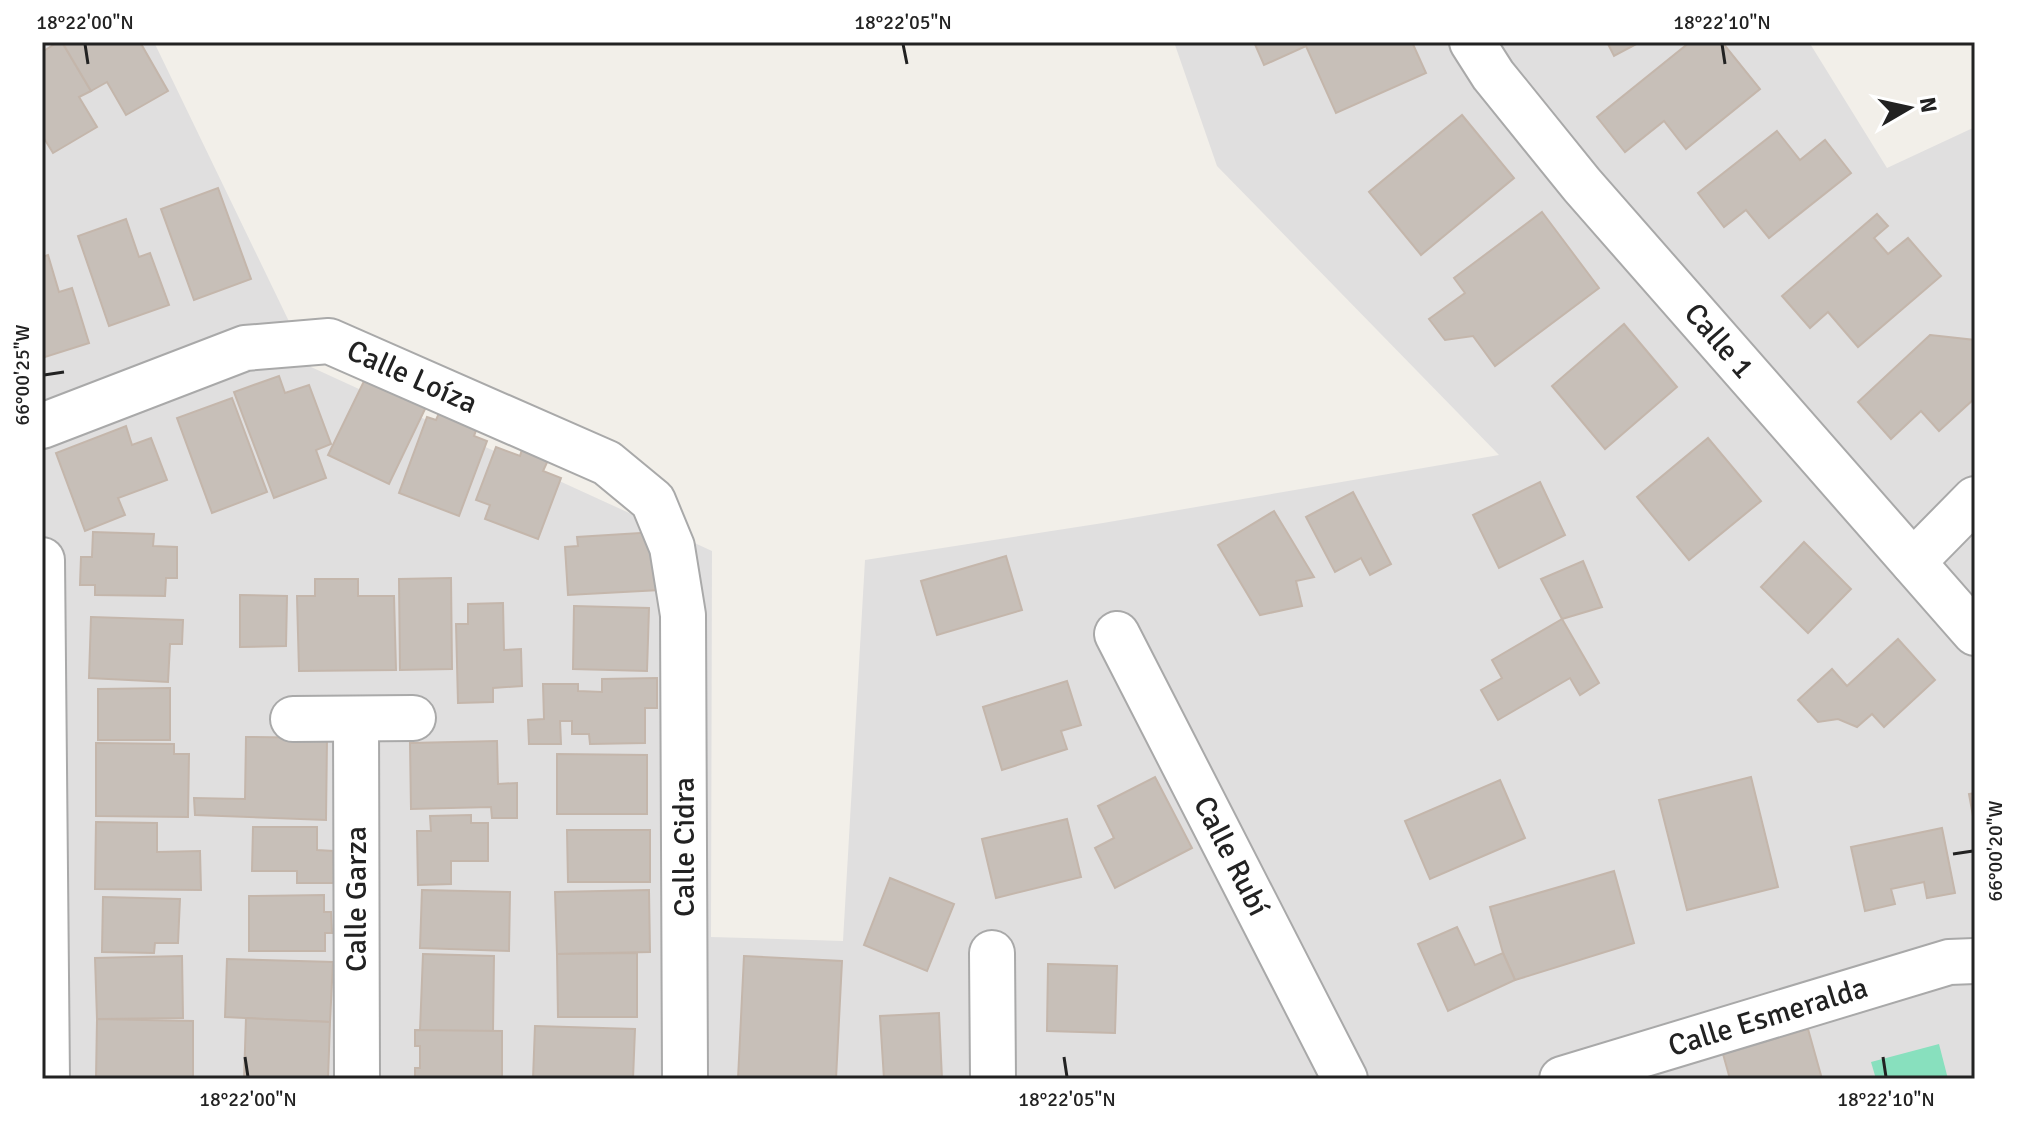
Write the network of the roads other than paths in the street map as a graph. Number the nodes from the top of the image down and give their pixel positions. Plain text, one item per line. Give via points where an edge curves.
1 (1472, 42) edge
2 (42, 426) edge
3 (1975, 499) edge
4 (42, 560) edge
5 (1913, 562) junction
6 (683, 615) joint
7 (1975, 633) edge
8 (1117, 634) dead end
9 (413, 718) dead end
10 (293, 719) dead end
11 (356, 719) junction
12 (992, 953) dead end
13 (1975, 961) edge
14 (47, 1079) edge
15 (357, 1079) edge
16 (685, 1079) edge
17 (993, 1079) edge
18 (1345, 1079) edge
19 (1562, 1079) edge

1 - 5 street, Calle 1 via 1582,185
2 - 6 street, Calle Loíza via 245,348 329,341 607,463 653,501 672,547
3 - 5 street
4 - 14 street
5 - 7 street, Calle 1
6 - 16 street, Calle Cidra
8 - 18 street, Calle Rubí
9 - 11 street
10 - 11 street
11 - 15 street, Calle Garza
12 - 17 street
13 - 19 street, Calle Esmeralda via 1949,962

